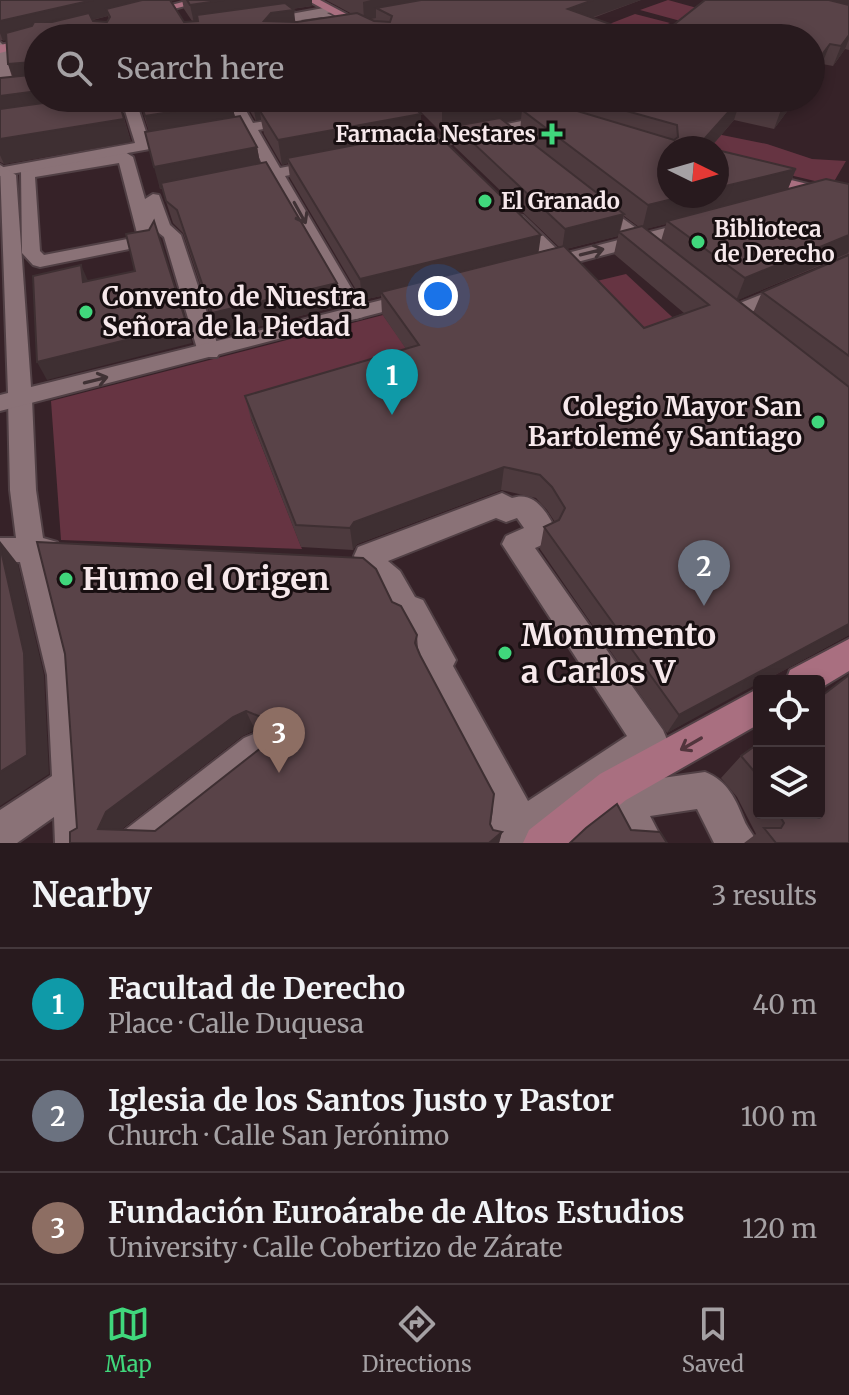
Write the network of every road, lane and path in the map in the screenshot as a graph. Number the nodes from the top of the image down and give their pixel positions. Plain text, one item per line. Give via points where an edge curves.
1 (203, 0) edge
2 (312, 0) edge
3 (174, 7) junction
4 (326, 12) junction
5 (131, 17) edge
6 (290, 18) edge
7 (183, 20) edge
8 (384, 20) edge
9 (248, 22) edge
10 (296, 24) edge
11 (366, 24) joint
12 (24, 43) edge
13 (1, 47) edge
14 (23, 92) edge
15 (0, 94) edge
16 (88, 112) edge
17 (131, 112) edge
18 (240, 112) edge
19 (408, 112) edge
20 (537, 112) edge
21 (80, 114) edge
22 (307, 118) edge
23 (551, 119) junction
24 (567, 125) edge
25 (249, 128) junction
26 (503, 130) junction
27 (517, 141) edge
28 (444, 148) junction
29 (403, 149) edge
30 (135, 150) junction
31 (340, 161) edge
32 (729, 170) edge
33 (2, 171) edge
34 (270, 175) junction
35 (577, 189) edge
36 (807, 189) junction
37 (848, 198) edge
38 (774, 205) edge
39 (502, 206) edge
40 (717, 220) edge
41 (5, 225) edge
42 (649, 247) junction
43 (558, 261) junction
44 (6, 263) edge
45 (529, 268) edge
46 (802, 283) edge
47 (428, 294) edge
48 (8, 306) edge
49 (356, 313) junction
50 (756, 332) edge
51 (9, 350) edge
52 (209, 352) junction
53 (10, 401) edge
54 (11, 491) edge
55 (16, 549) edge
56 (79, 551) edge
57 (359, 565) joint
58 (849, 654) edge
59 (812, 675) edge
60 (753, 708) edge
61 (256, 750) edge
62 (627, 799) junction
63 (0, 832) edge
64 (58, 843) edge
65 (74, 843) edge
66 (138, 843) edge
67 (542, 843) edge
68 (645, 843) edge
69 (657, 843) edge
70 (738, 843) edge

1 - 3 main road
2 - 4 main road
3 - 5 main road
3 - 7 street
4 - 9 street
4 - 11 main road
6 - 10 street
8 - 11 street
12 - 13 main road
13 - 15 street via 7,86
14 - 15 street
16 - 21 street
17 - 30 street
18 - 25 street
19 - 28 street
20 - 23 main road
22 - 25 street
23 - 24 main road
23 - 26 street
25 - 30 street
25 - 34 street
26 - 27 street
26 - 28 street
28 - 29 street
30 - 30 street via 27,174 31,253 40,261 148,240
30 - 33 street
30 - 52 street via 161,198 162,228 172,235
31 - 34 street
32 - 36 main road
33 - 41 street via 8,175
34 -> 49 street
35 - 42 street
36 - 37 main road
36 - 38 street via 803,197
39 - 43 street
40 - 42 street
41 - 44 street
43 -> 42 street
43 - 45 street
44 - 48 street
46 - 50 street via 726,308
47 - 49 street
48 - 51 street
49 - 52 street
51 - 53 street
53 -> 52 street
53 - 54 street
54 - 55 street
55 - 56 street
55 - 65 street via 63,675
57 - 57 street via 390,580 440,660 434,663 512,807 508,837 651,742 516,544 543,532 523,505 506,511 502,504 368,556
58 - 59 main road
60 -> 67 main road via 613,787
61 - 66 street
62 - 68 street via 619,802
62 - 69 street
62 - 70 street via 705,790 726,816 721,821
63 - 64 street via 60,791

